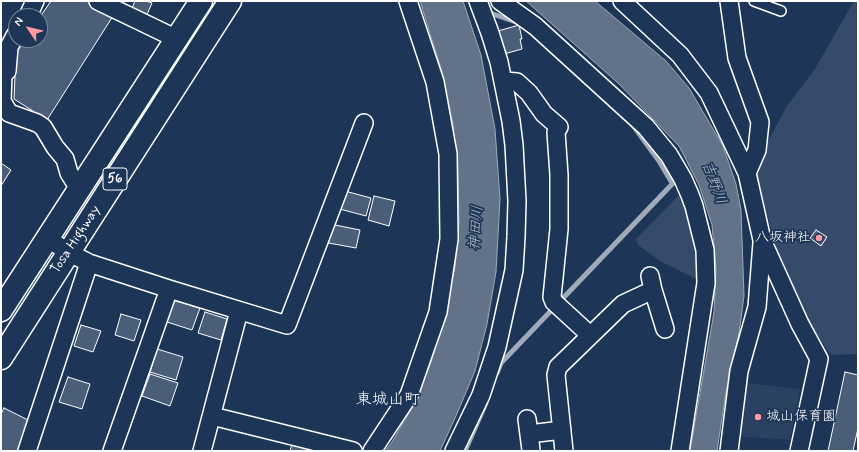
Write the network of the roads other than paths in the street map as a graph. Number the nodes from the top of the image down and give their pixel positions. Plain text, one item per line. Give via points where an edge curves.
1 (98, 1) edge
2 (202, 1) edge
3 (230, 1) edge
4 (408, 1) edge
5 (478, 1) edge
6 (500, 1) edge
7 (622, 1) edge
8 (729, 1) edge
9 (754, 1) edge
10 (781, 11) dead end
11 (177, 39) junction
12 (9, 48) edge
13 (504, 81) junction
14 (364, 123) dead end
15 (747, 173) junction
16 (79, 189) junction
17 (47, 238) junction
18 (762, 240) junction
19 (68, 252) junction
20 (89, 263) junction
21 (169, 289) junction
22 (1, 310) edge
23 (240, 311) junction
24 (665, 329) dead end
25 (590, 335) junction
26 (1, 358) edge
27 (212, 416) junction
28 (562, 430) junction
29 (529, 434) edge
30 (27, 451) edge
31 (112, 451) edge
32 (202, 451) edge
33 (353, 451) edge
34 (372, 451) edge
35 (454, 451) edge
36 (564, 451) edge
37 (680, 451) edge
38 (729, 451) edge
39 (799, 451) edge

1 - 11 street
2 - 11 highway, Tosa Highway / 56
3 - 19 highway, Tosa Highway / 56
4 - 34 street via 435,82 448,154 449,239 438,312 409,395
5 - 13 street
6 - 37 street via 535,26 646,127 669,155 690,195 705,250 706,283
7 - 15 street via 680,55 709,93
8 - 15 street via 737,58 760,122 757,150
9 - 10 lane
11 - 16 highway, Tosa Highway / 56
12 - 16 street via 7,71 3,75 2,101 9,113 43,127 66,159 69,173
13 - 25 street via 517,82 529,93 544,114 559,127 556,132 559,229 552,297 557,305
13 - 35 street via 514,146 517,201 514,270 497,347 481,395
14 - 23 street via 288,325
15 - 18 street
16 - 17 highway, Tosa Highway / 56
17 - 19 street
17 - 22 highway, Tosa Highway / 56
18 - 38 street via 757,306 739,372
18 - 39 street via 800,324 819,359
19 - 20 street
19 - 26 highway, Tosa Highway / 56
20 - 21 street
20 - 30 street
21 - 23 street
21 - 31 street
23 - 27 street
24 - 25 street via 651,283 623,304
25 - 28 street via 556,371
27 - 32 street
27 - 33 street
28 - 29 street
28 - 36 street

